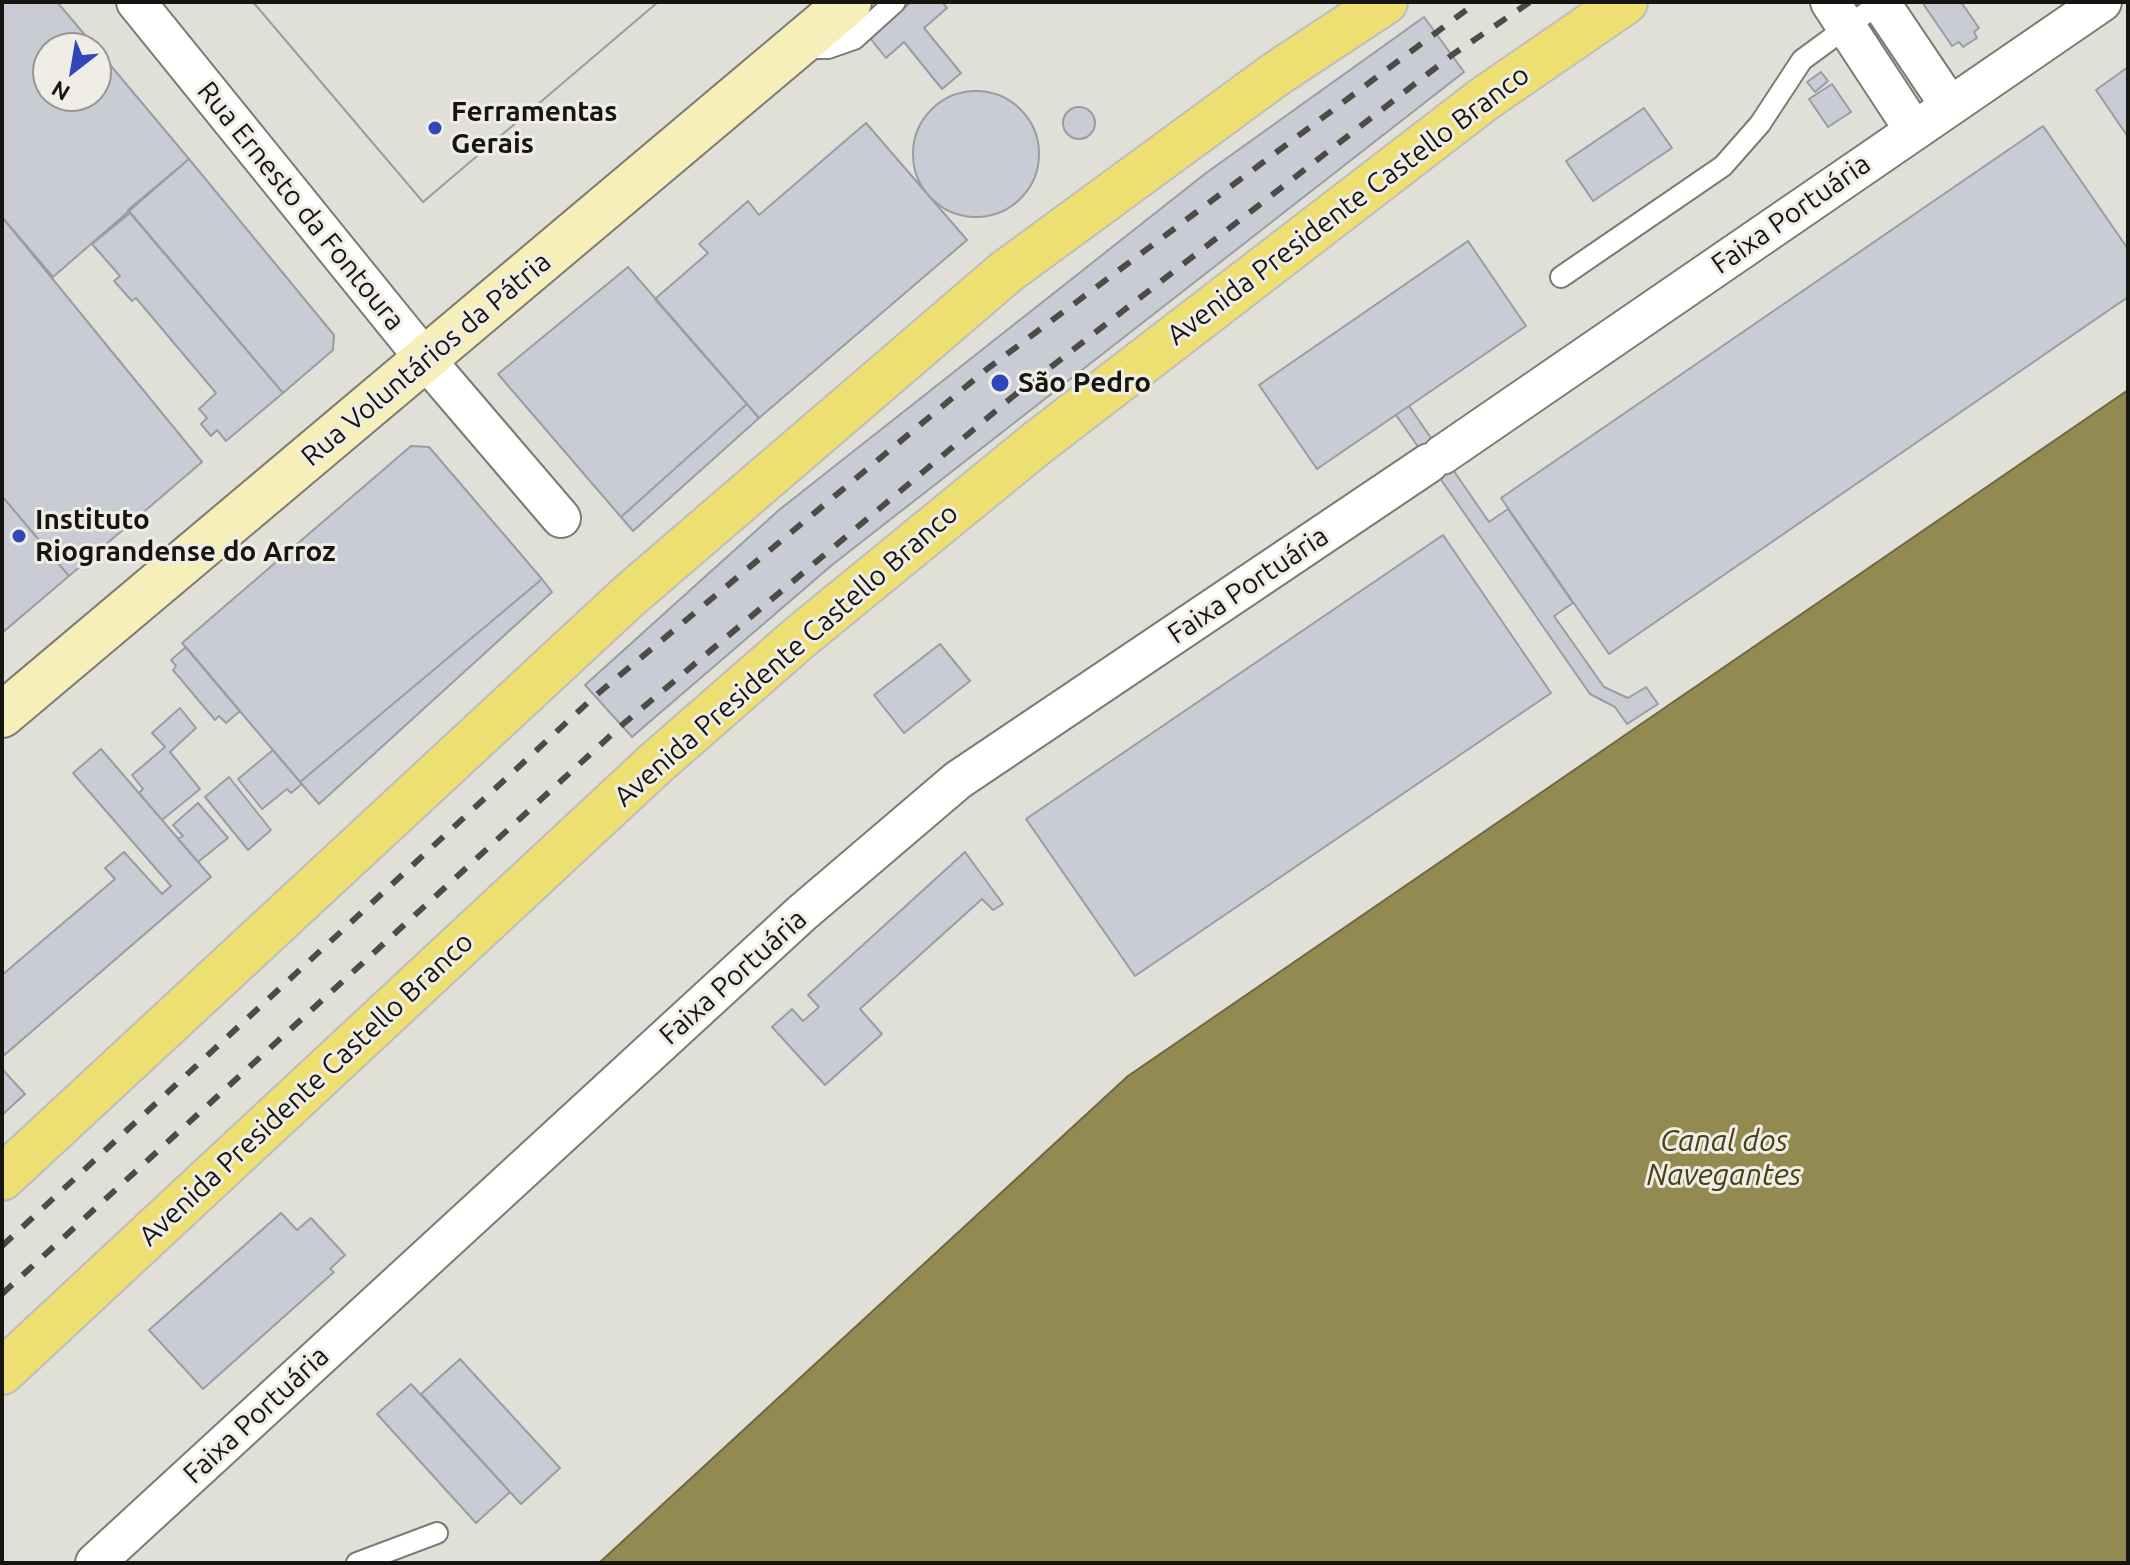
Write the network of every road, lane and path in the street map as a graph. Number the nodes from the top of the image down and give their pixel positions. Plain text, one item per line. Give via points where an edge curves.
1 (136, 2) edge
2 (849, 2) edge
3 (895, 2) edge
4 (1385, 2) edge
5 (1625, 2) edge
6 (1880, 2) edge
7 (2102, 2) edge
8 (1838, 14) edge
9 (794, 48) junction
10 (1950, 106) junction
11 (1914, 130) junction
12 (1561, 277) dead end
13 (425, 359) junction
14 (561, 518) dead end
15 (2, 715) edge
16 (2, 1178) edge
17 (2, 1372) edge
18 (437, 1533) dead end
19 (101, 1562) edge
20 (357, 1563) edge

1 - 13 street, Rua Ernesto da Fontoura
2 - 9 main road, Rua Voluntários da Pátria
3 - 9 lane via 854,39 828,48
4 - 16 main road via 1276,74 1006,272 630,595
5 - 17 main road, Avenida Presidente Castello Branco via 1484,99 1048,434 799,638 644,774
6 - 8 lane
6 - 10 street
7 - 10 street, Faixa Portuária
8 - 11 street
8 - 12 lane via 1760,124 1723,166
9 - 13 main road, Rua Voluntários da Pátria
10 - 11 street, Faixa Portuária
11 - 19 street, Faixa Portuária via 958,780 802,913
13 - 14 street, Rua Ernesto da Fontoura
13 - 15 main road, Rua Voluntários da Pátria
18 - 20 lane

